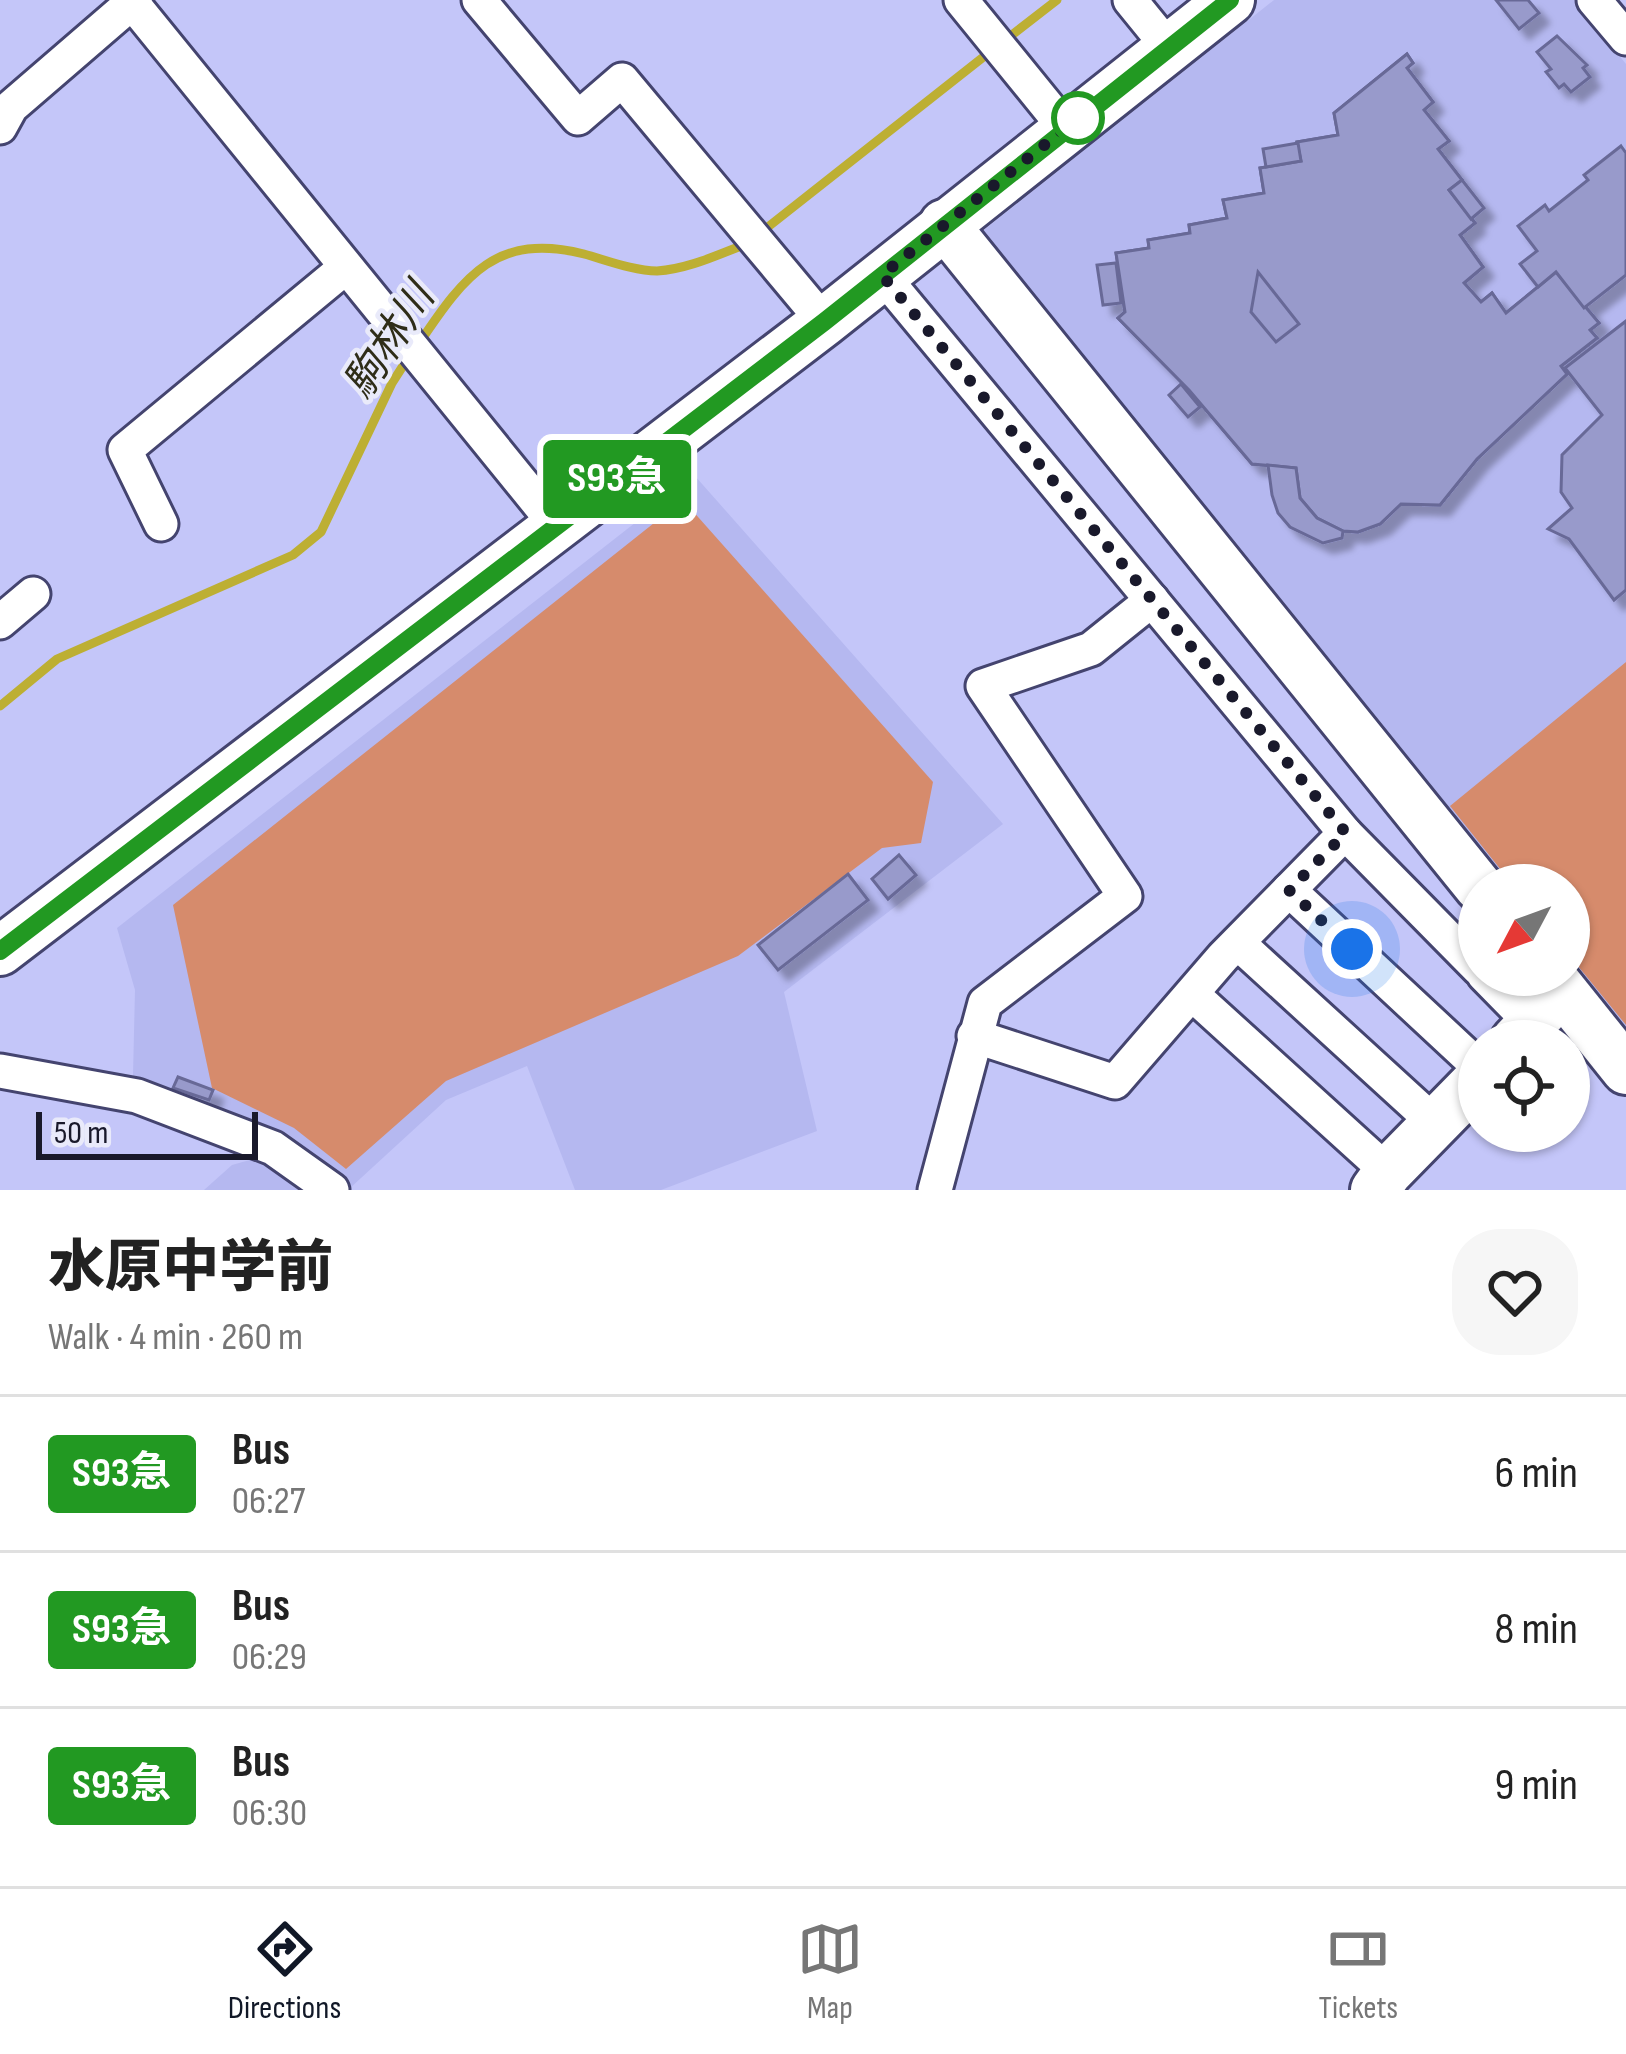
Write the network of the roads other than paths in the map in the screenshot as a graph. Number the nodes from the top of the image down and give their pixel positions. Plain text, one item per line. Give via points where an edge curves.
1 (479, 0) edge
2 (961, 0) edge
3 (1130, 0) edge
4 (1230, 0) edge
5 (1594, 0) edge
6 (132, 1) edge
7 (1626, 38) edge
8 (1168, 47) junction
9 (0, 127) edge
10 (1065, 128) junction
11 (944, 224) junction
12 (346, 267) junction
13 (882, 275) junction
14 (824, 322) junction
15 (161, 524) dead end
16 (556, 526) junction
17 (33, 594) dead end
18 (1152, 600) junction
19 (0, 622) edge
20 (1346, 833) junction
21 (1460, 864) edge
22 (1289, 890) junction
23 (1238, 943) junction
24 (1458, 947) edge
25 (0, 951) edge
26 (1192, 994) junction
27 (1539, 1007) edge
28 (974, 1036) junction
29 (1458, 1047) edge
30 (1626, 1070) edge
31 (0, 1071) edge
32 (1458, 1100) edge
33 (1436, 1124) junction
34 (1382, 1181) edge
35 (332, 1190) edge
36 (934, 1190) edge

1 - 14 street via 578,118 622,80
2 - 10 street
3 - 8 street
4 - 8 main road
5 - 7 street
6 - 9 street via 11,107
6 - 12 street
8 - 10 main road
10 - 11 main road
11 - 13 main road
11 - 21 main road
12 - 15 street via 124,450
12 - 16 street
13 - 14 main road
13 - 18 street
14 - 16 main road
16 - 25 main road
17 - 19 street
18 - 20 street
18 - 28 street via 1091,649 983,686 1125,896 985,1003
20 - 22 street
20 - 24 street
22 - 23 street
22 - 29 street
23 - 26 street
23 - 33 street
26 - 28 street via 1115,1082
26 - 34 street
27 - 30 main road
28 - 36 street
31 - 35 street via 136,1096 273,1148
32 - 33 main road
33 - 34 main road

